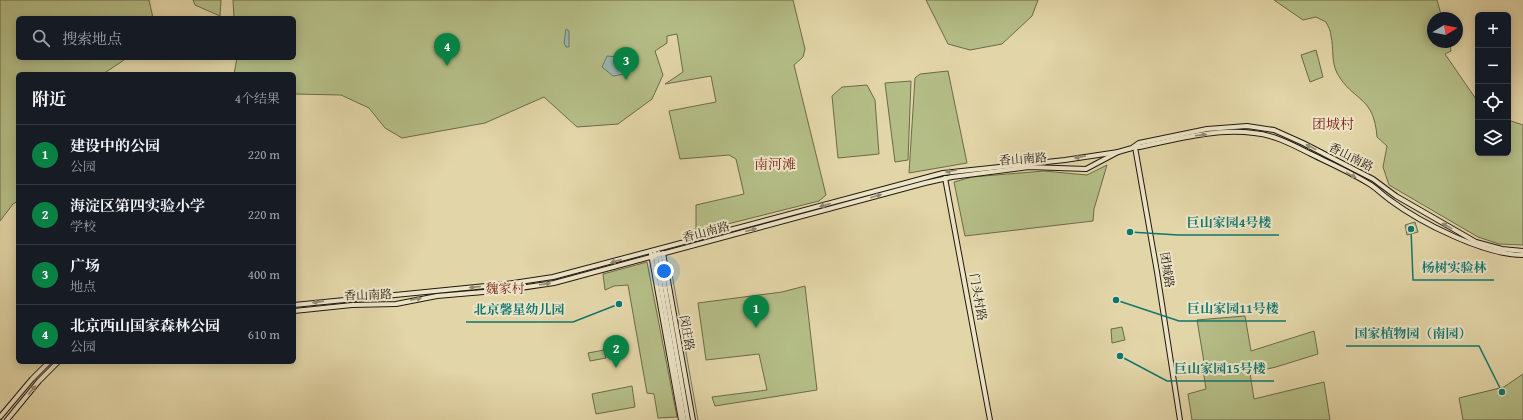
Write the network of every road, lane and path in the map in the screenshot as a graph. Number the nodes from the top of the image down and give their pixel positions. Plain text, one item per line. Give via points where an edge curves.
1 (1135, 146) junction
2 (1118, 152) junction
3 (945, 178) junction
4 (1523, 251) edge
5 (657, 253) junction
6 (1523, 255) edge
7 (296, 305) edge
8 (296, 311) edge
9 (47, 364) edge
10 (56, 364) edge
11 (0, 417) edge
12 (7, 420) edge
13 (681, 420) edge
14 (684, 420) edge
15 (688, 420) edge
16 (693, 420) edge
17 (990, 420) edge
18 (1180, 420) edge

1 - 2 main road, 香山南路
4 -> 1 main road, 香山南路 via 1476,242 1414,207 1373,179 1274,130 1234,125 1182,133
1 -> 6 main road, 香山南路 via 1140,148 1217,133 1265,135 1282,140 1370,185 1390,201 1474,245 1502,253
1 - 18 main road, 团城路
2 - 3 main road, 香山南路 via 1086,169 1029,168
2 -> 5 main road, 香山南路 via 943,173
5 -> 3 main road, 香山南路
3 - 17 main road, 门头村路
5 -> 7 main road, 香山南路 via 506,284
8 -> 5 main road, 香山南路 via 396,304 417,299 554,283
5 - 13 main road, 闵庄路
5 - 14 main road, 闵庄路
5 - 15 main road, 闵庄路
5 - 16 main road, 闵庄路
9 - 11 main road
12 -> 10 main road

